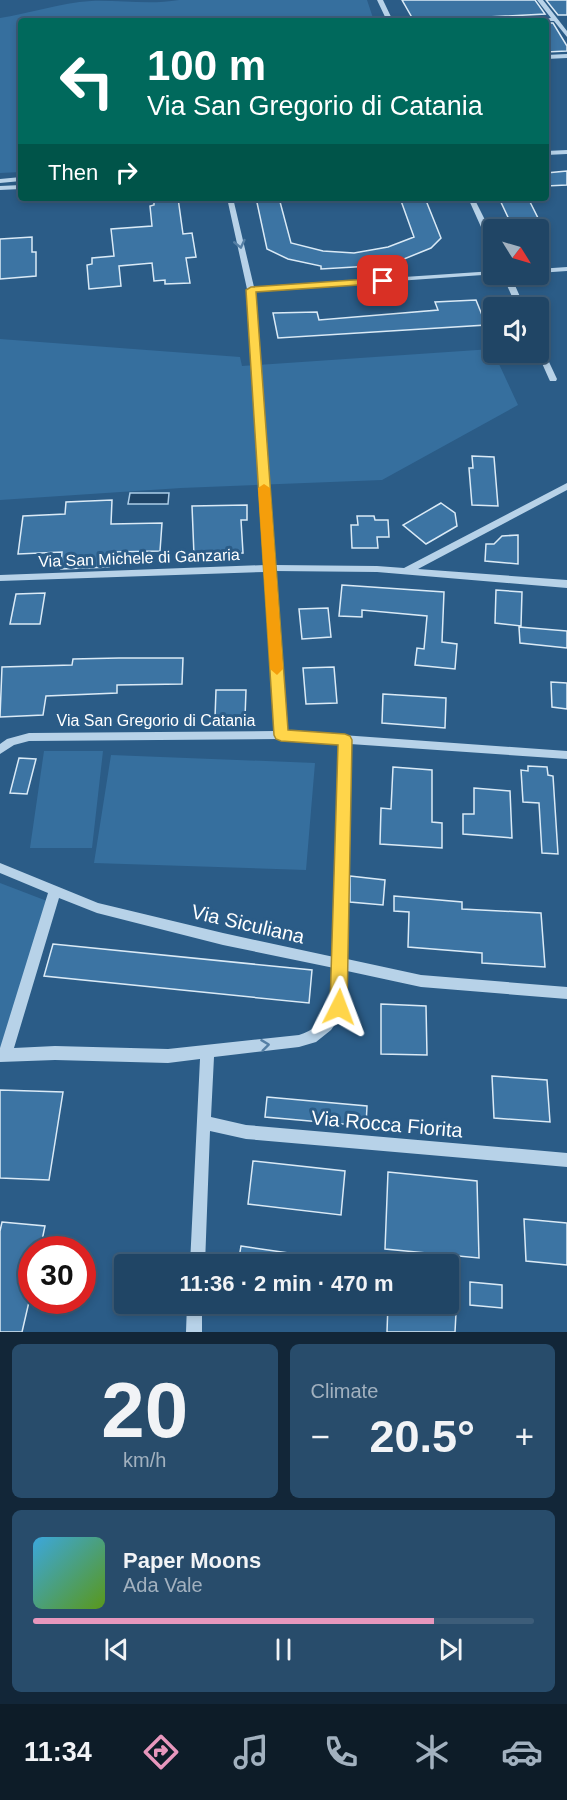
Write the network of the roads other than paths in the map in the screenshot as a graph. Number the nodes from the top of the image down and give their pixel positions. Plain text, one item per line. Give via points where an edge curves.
1 (380, 0) edge
2 (540, 0) edge
3 (389, 18) edge
4 (549, 20) edge
5 (553, 20) junction
6 (567, 35) edge
7 (567, 56) edge
8 (549, 57) edge
9 (567, 152) edge
10 (549, 153) edge
11 (18, 179) edge
12 (0, 181) edge
13 (18, 187) edge
14 (0, 188) edge
15 (231, 201) edge
16 (472, 201) edge
17 (483, 224) edge
18 (567, 269) edge
19 (549, 270) edge
20 (483, 274) edge
21 (251, 290) junction
22 (546, 363) edge
23 (553, 379) dead end
24 (567, 486) edge
25 (269, 568) junction
26 (408, 570) junction
27 (0, 578) edge
28 (567, 584) edge
29 (281, 735) junction
30 (345, 740) junction
31 (0, 750) edge
32 (567, 755) edge
33 (0, 868) edge
34 (54, 892) junction
35 (341, 964) junction
36 (567, 993) edge
37 (207, 1053) junction
38 (3, 1055) edge
39 (204, 1123) junction
40 (567, 1160) edge
41 (197, 1254) edge
42 (195, 1314) edge
43 (194, 1332) edge

1 - 3 street
2 - 5 street
4 - 5 street
5 - 6 street
7 - 8 street
9 - 10 street
11 - 12 street
13 - 14 street
15 -> 21 street
16 - 17 street
18 - 19 street
20 - 21 street
21 - 25 street
22 - 23 street
24 - 26 street
25 - 26 street, Via San Michele di Ganzaria
25 - 27 street, Via San Michele di Ganzaria
25 - 29 street
26 - 28 street, Via San Michele di Ganzaria
29 - 30 street, Via San Gregorio di Catania
29 - 31 street, Via San Gregorio di Catania via 29,737
30 - 32 street, Via San Gregorio di Catania
30 - 35 street
33 - 34 street, Via Siculiana
34 - 35 street, Via Siculiana via 120,914
34 - 38 street
35 - 36 street, Via Siculiana via 421,981
37 -> 35 street via 299,1041 319,1032 339,1007
37 - 38 street
37 - 39 street
39 - 40 street, Via Rocca Fiorita via 246,1132
39 - 41 street
42 - 43 street

